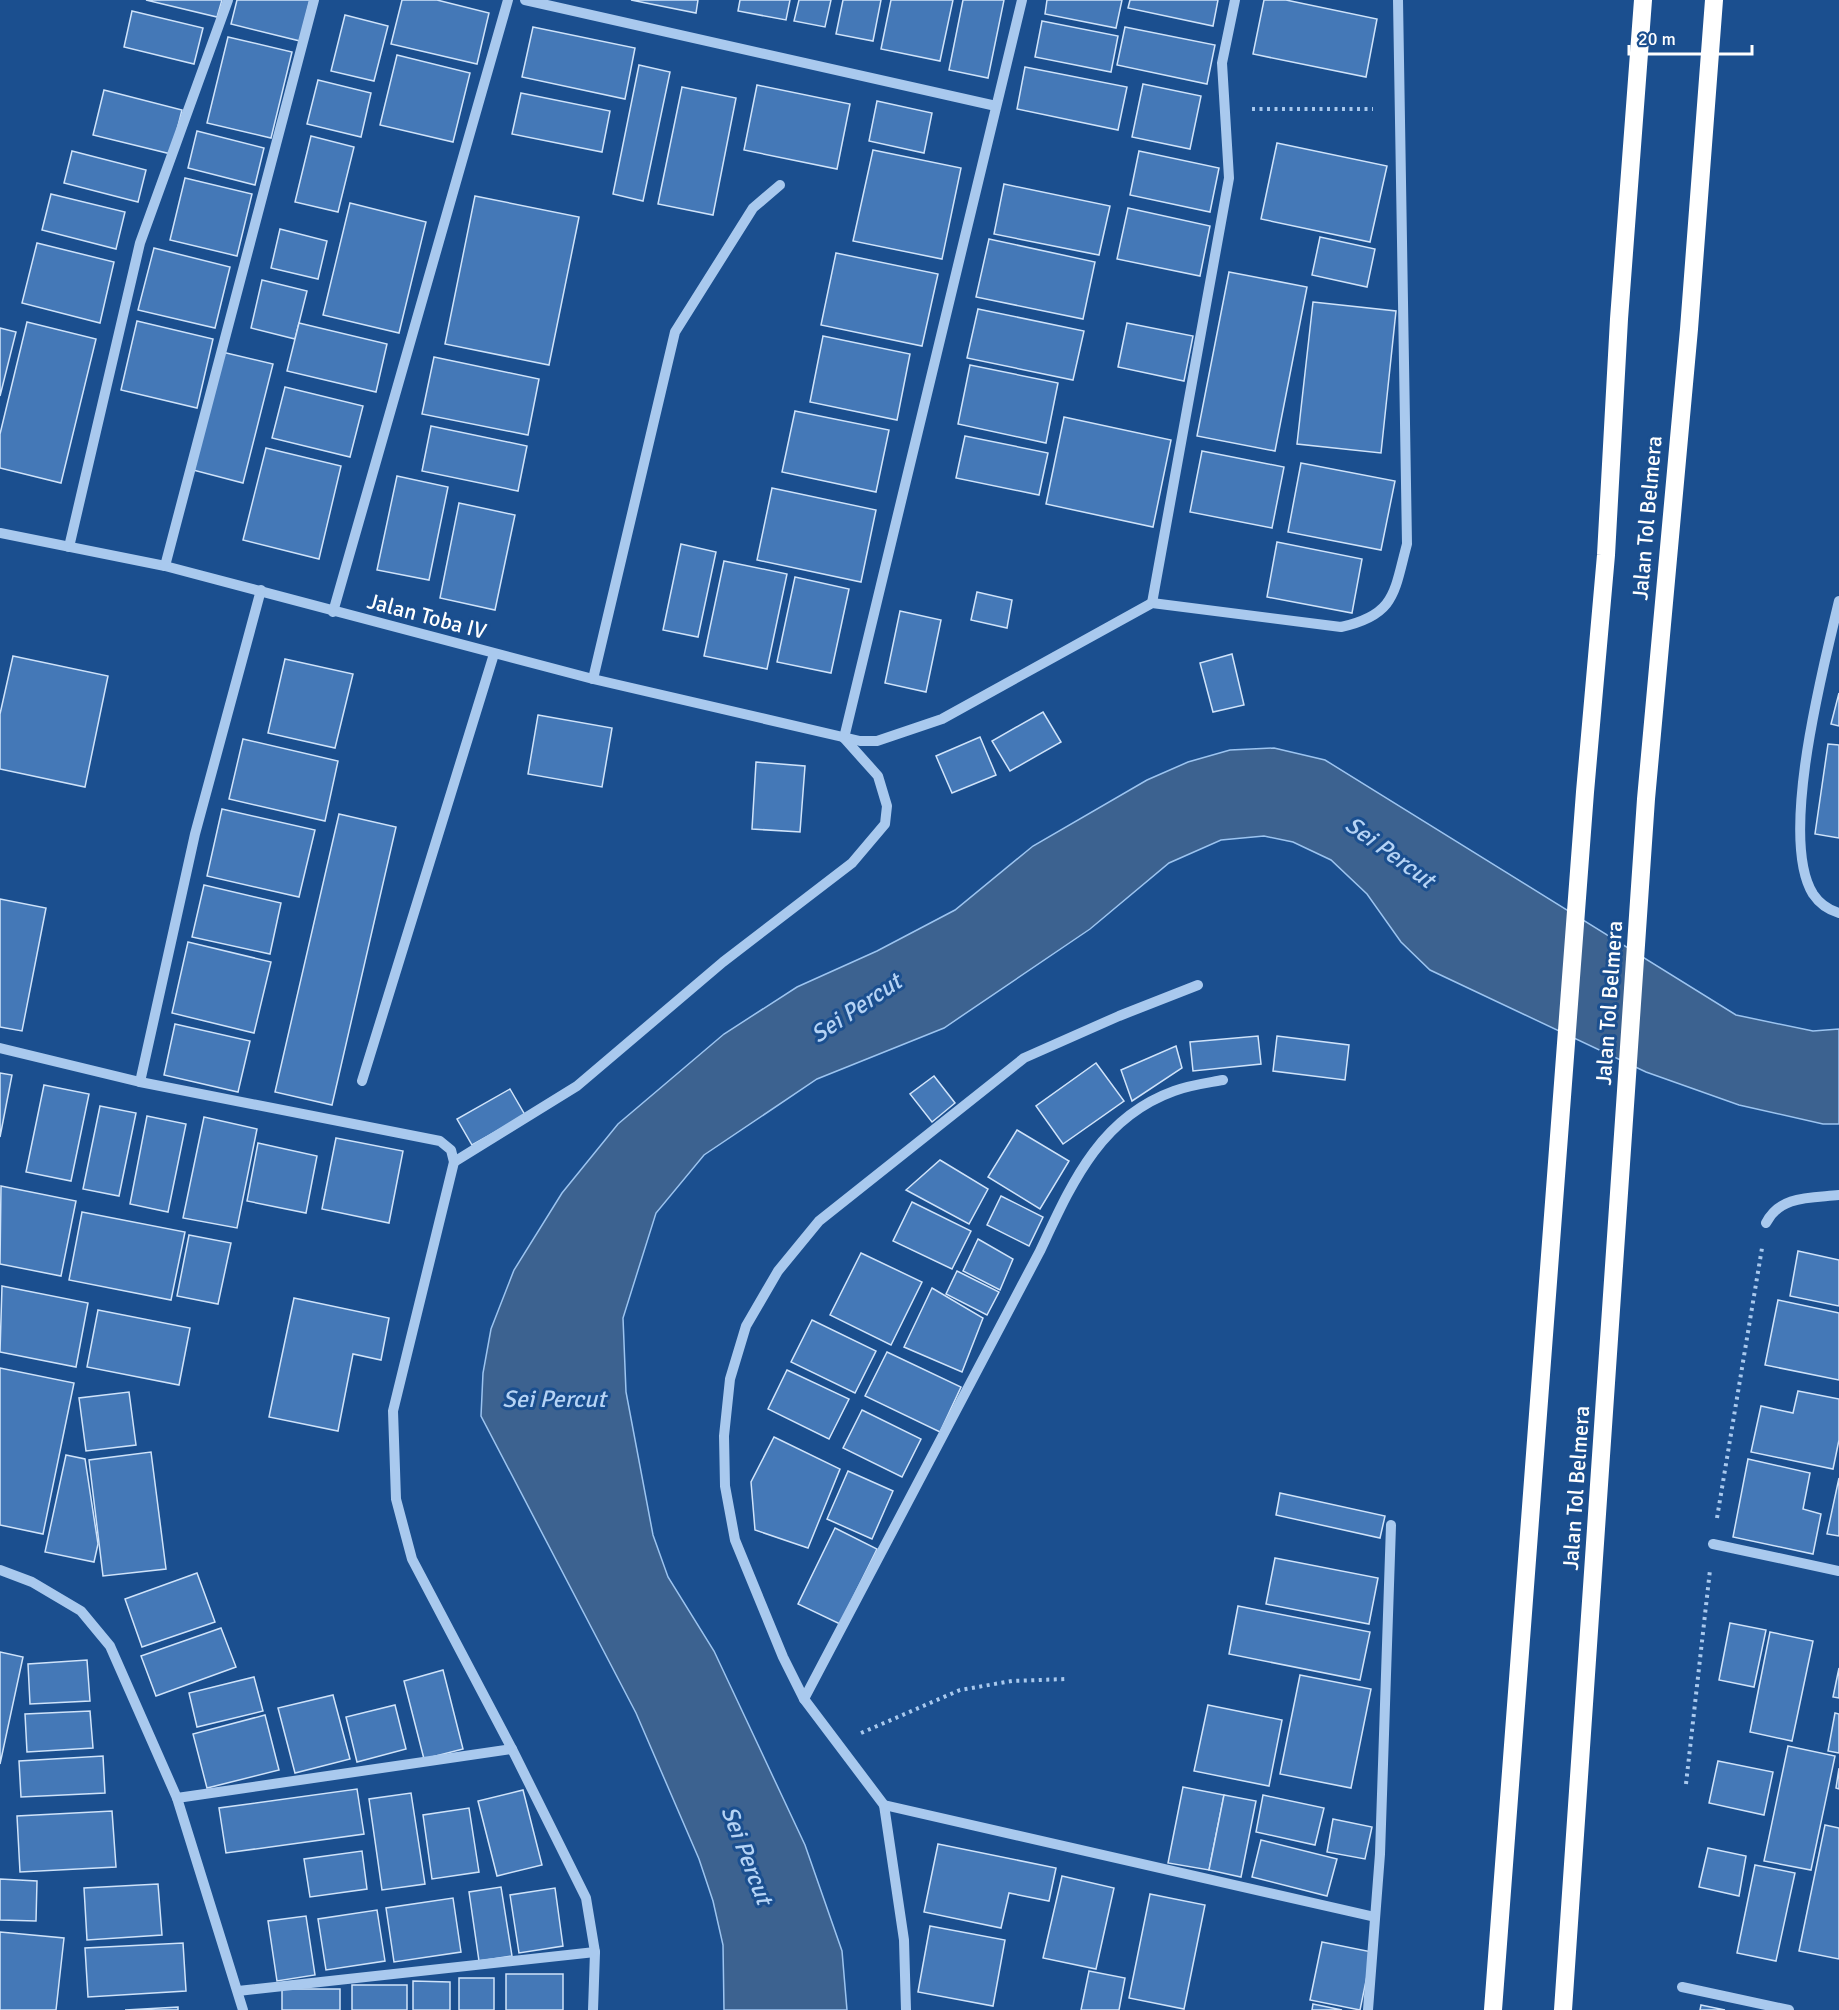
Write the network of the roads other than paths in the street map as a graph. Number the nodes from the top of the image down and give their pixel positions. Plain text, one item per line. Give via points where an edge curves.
1 (228, 0) edge
2 (314, 0) edge
3 (508, 0) edge
4 (525, 0) edge
5 (1022, 0) edge
6 (1235, 0) edge
7 (1398, 0) edge
8 (1643, 0) edge
9 (1714, 0) edge
10 (996, 106) junction
11 (780, 185) dead end
12 (0, 533) edge
13 (69, 547) junction
14 (165, 566) junction
15 (261, 590) junction
16 (1839, 601) edge
17 (1152, 603) junction
18 (333, 612) junction
19 (494, 654) junction
20 (593, 679) junction
21 (844, 738) junction
22 (1839, 913) edge
23 (1198, 985) dead end
24 (0, 1048) edge
25 (1223, 1080) dead end
26 (362, 1081) dead end
27 (140, 1082) junction
28 (453, 1162) junction
29 (1839, 1195) edge
30 (1766, 1223) road end
31 (1390, 1525) dead end
32 (1713, 1544) road end
33 (0, 1570) edge
34 (1839, 1571) edge
35 (804, 1699) junction
36 (512, 1749) junction
37 (177, 1798) junction
38 (884, 1805) junction
39 (1375, 1917) junction
40 (595, 1952) junction
41 (1682, 1987) dead end
42 (238, 1991) junction
43 (243, 2010) edge
44 (593, 2010) edge
45 (906, 2010) edge
46 (1368, 2010) edge
47 (1493, 2010) edge
48 (1563, 2010) edge
49 (1789, 2010) edge

1 - 13 street via 140,243
2 - 14 street
3 - 18 street
4 - 10 street
5 - 10 street
6 - 17 street via 1222,63 1229,178
7 - 17 street via 1407,544 1392,597 1365,622 1341,627
8 - 47 highway, Jalan Tol Belmera via 1606,555
9 - 48 highway, Jalan Tol Belmera via 1646,799
10 - 21 street
11 - 20 street via 753,208 675,333
12 - 13 street, Jalan Toba IV
13 - 14 street, Jalan Toba IV
14 - 15 street, Jalan Toba IV
15 - 18 street, Jalan Toba IV
15 - 27 street via 195,834
16 - 22 street via 1812,718 1799,834 1814,894
17 - 21 street, Jalan Toba IV via 942,718 877,741
18 - 19 street, Jalan Toba IV
19 - 20 street, Jalan Toba IV
19 - 26 street
20 - 21 street, Jalan Toba IV
21 - 28 street via 878,776 887,806 885,824 852,863 723,962 577,1086
23 - 35 street via 1024,1058 819,1221 778,1271 746,1326 730,1379 724,1436 725,1486 735,1540
24 - 27 street
25 - 35 street via 1174,1091 1137,1111 1086,1159
27 - 28 street via 440,1141 451,1150
28 - 36 street via 393,1411 396,1499 412,1559
29 - 30 street via 1793,1200 1772,1211
31 - 39 street
32 - 34 street
33 - 37 street via 32,1582 81,1611 110,1646
35 - 38 street
36 - 37 street
36 - 40 street via 586,1898
37 - 42 street
38 - 39 street
38 - 45 street via 904,1940
39 - 46 street
40 - 42 street
40 - 44 street
41 - 49 street
42 - 43 street

